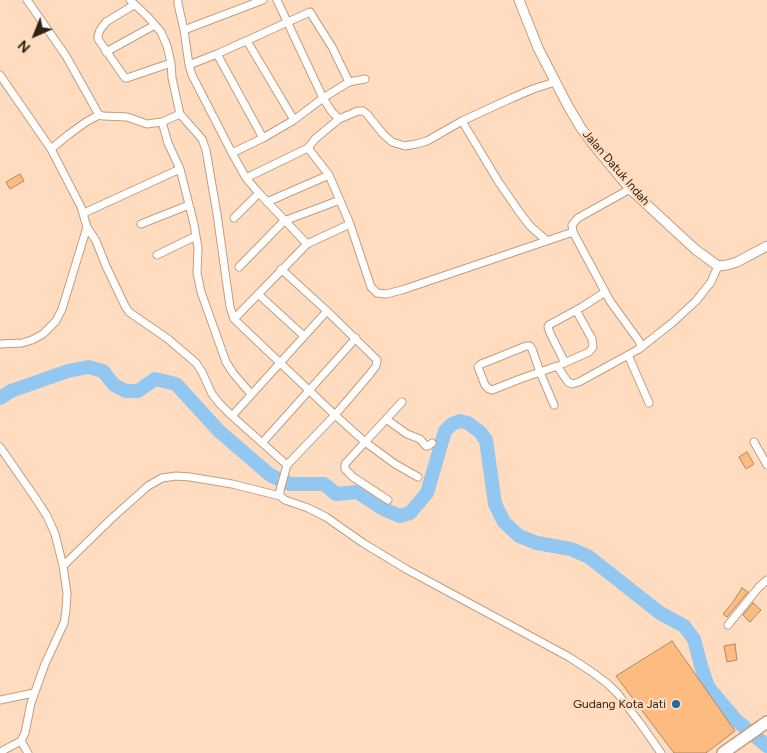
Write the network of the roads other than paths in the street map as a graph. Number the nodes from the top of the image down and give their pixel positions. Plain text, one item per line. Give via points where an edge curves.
1 (27, 0) edge
2 (178, 0) edge
3 (263, 0) edge
4 (277, 0) edge
5 (519, 0) edge
6 (132, 2) edge
7 (287, 22) junction
8 (155, 26) junction
9 (184, 30) junction
10 (247, 41) junction
11 (106, 52) junction
12 (217, 54) junction
13 (171, 63) junction
14 (189, 65) junction
15 (0, 75) edge
16 (365, 79) dead end
17 (349, 82) junction
18 (555, 82) junction
19 (323, 98) junction
20 (180, 114) junction
21 (99, 115) junction
22 (339, 118) junction
23 (294, 120) junction
24 (162, 122) junction
25 (462, 122) junction
26 (263, 138) junction
27 (308, 148) junction
28 (51, 149) junction
29 (232, 153) junction
30 (180, 169) junction
31 (329, 175) junction
32 (246, 178) junction
33 (630, 189) junction
34 (259, 193) junction
35 (340, 200) junction
36 (267, 202) junction
37 (190, 205) junction
38 (84, 214) junction
39 (234, 218) dead end
40 (284, 221) junction
41 (141, 224) dead end
42 (350, 224) junction
43 (87, 227) junction
44 (573, 232) junction
45 (196, 236) junction
46 (546, 240) junction
47 (307, 244) junction
48 (767, 246) edge
49 (157, 254) dead end
50 (718, 266) junction
51 (239, 267) dead end
52 (282, 269) junction
53 (605, 292) junction
54 (258, 294) junction
55 (576, 310) junction
56 (327, 311) junction
57 (234, 318) junction
58 (304, 336) junction
59 (356, 338) junction
60 (0, 344) edge
61 (639, 350) junction
62 (628, 354) junction
63 (280, 362) junction
64 (561, 364) junction
65 (540, 372) junction
66 (309, 390) junction
67 (251, 394) junction
68 (402, 402) dead end
69 (649, 404) dead end
70 (554, 406) dead end
71 (335, 415) junction
72 (232, 416) junction
73 (386, 419) junction
74 (365, 442) junction
75 (754, 442) dead end
76 (262, 443) junction
77 (432, 443) dead end
78 (0, 447) edge
79 (287, 465) junction
80 (767, 466) edge
81 (418, 477) dead end
82 (280, 493) junction
83 (388, 500) dead end
84 (63, 566) junction
85 (767, 580) edge
86 (728, 625) dead end
87 (34, 693) junction
88 (0, 700) edge
89 (764, 724) edge
90 (21, 741) junction
91 (0, 752) edge
92 (28, 753) edge
93 (661, 753) edge
94 (723, 753) edge

1 - 21 street via 66,56
2 - 9 street
3 - 9 street
4 - 7 street
5 - 18 street, Jalan Datuk Indah
6 - 8 street
6 - 11 street via 100,30 98,39
7 - 10 street
7 - 17 street via 311,12
7 - 19 street
8 - 11 street
8 - 13 street via 161,32
9 - 14 street
10 - 12 street
10 - 23 street
11 - 13 street via 124,78
12 - 14 street
12 - 26 street
13 - 20 street
14 - 29 street
15 - 28 street
16 - 17 street
17 - 19 street
18 - 25 street
18 - 33 street, Jalan Datuk Indah via 581,128
19 - 22 street
19 - 23 street
20 - 24 street
20 - 57 street via 202,139 206,150
21 - 24 street via 127,117 146,124
21 - 28 street
22 - 25 street via 363,112 392,142 405,146 427,141
22 - 27 street
23 - 26 street
24 - 30 street
25 - 46 street via 530,226
26 - 29 street
27 - 31 street
27 - 32 street
28 - 38 street
29 - 32 street
30 - 37 street
30 - 38 street
31 - 35 street
31 - 36 street
32 - 34 street
33 - 44 street via 578,218 572,225
33 - 50 street, Jalan Datuk Indah
34 - 36 street
34 - 39 street
35 - 40 street
35 - 42 street
36 - 40 street
37 - 41 street
37 - 45 street
38 - 43 street
40 - 47 street
40 - 51 street
42 - 46 street via 372,287 377,293 386,294
42 - 47 street
43 - 60 street via 56,321 32,340
43 - 72 street via 129,312 168,339 196,364 212,394
44 - 46 street
44 - 53 street
45 - 49 street
45 - 67 street via 197,273 212,325 226,362
47 - 52 street
48 - 50 street via 737,262
50 - 61 street via 711,282 696,301
52 - 54 street
52 - 56 street
53 - 55 street
53 - 61 street via 639,341
54 - 57 street
54 - 58 street
55 - 64 street via 548,326
55 - 64 street via 593,347 589,352
56 - 58 street
56 - 59 street
57 - 63 street
58 - 63 street
59 - 66 street
59 - 71 street via 377,360 376,366
61 - 62 street
62 - 64 street via 572,384 568,382
62 - 69 street
63 - 66 street
63 - 67 street
64 - 65 street
65 - 65 street via 492,390 485,385 478,367 530,346
65 - 70 street
66 - 71 street
66 - 76 street
67 - 72 street
68 - 73 street
71 - 74 street
71 - 79 street
72 - 76 street
73 - 74 street
73 - 77 street via 426,446
74 - 81 street
74 - 83 street via 345,469
75 - 80 street
76 - 79 street
78 - 84 street via 47,516
79 - 82 street
82 - 84 street via 176,476 162,478 148,486
82 - 93 street via 285,500 326,518 406,569 592,672 618,694
84 - 87 street via 67,593 64,623
85 - 86 street
87 - 88 street
87 - 90 street
89 - 94 main road
90 - 91 street
90 - 92 street

